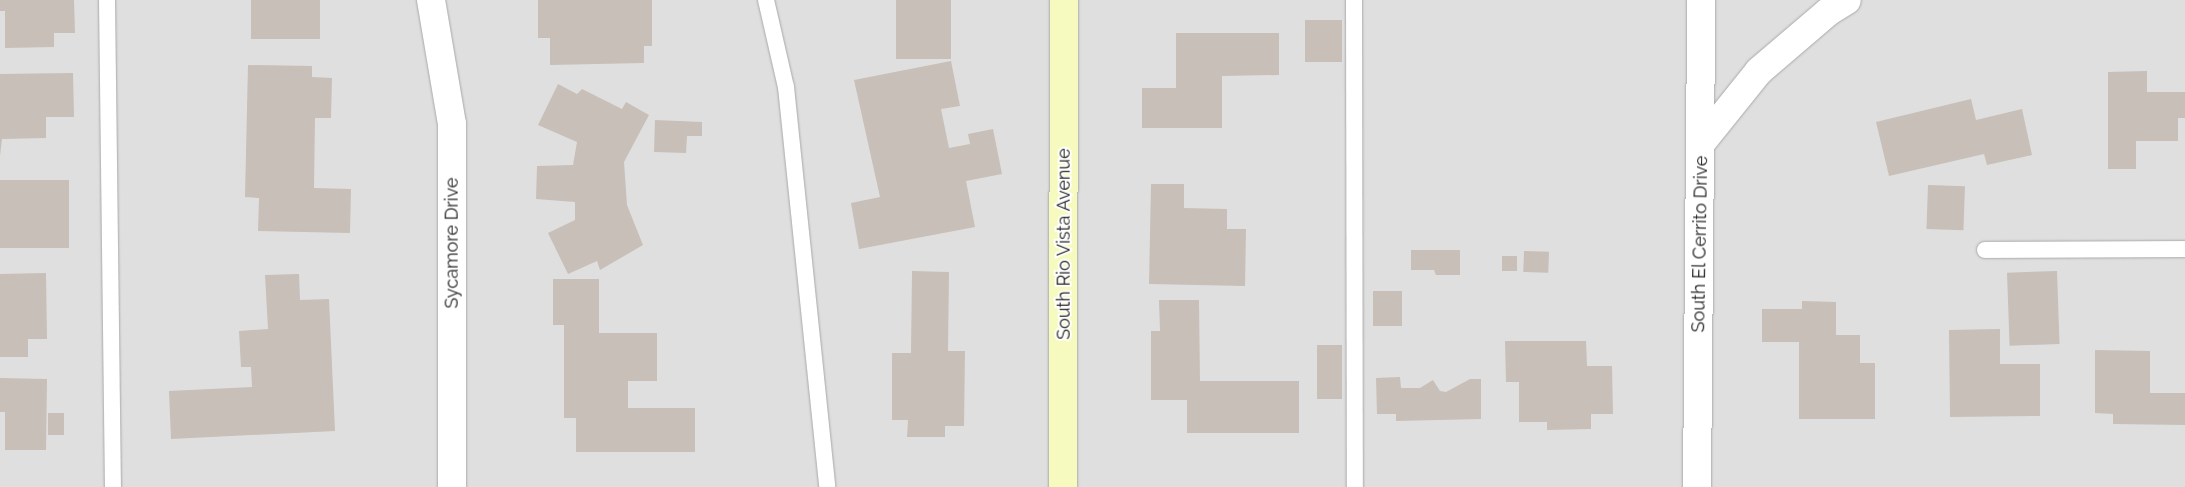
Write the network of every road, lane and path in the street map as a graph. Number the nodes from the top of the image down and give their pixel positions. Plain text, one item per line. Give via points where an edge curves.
1 (107, 0) edge
2 (431, 0) edge
3 (766, 0) edge
4 (1064, 0) edge
5 (1354, 0) edge
6 (1702, 0) edge
7 (1847, 0) edge
8 (1702, 142) junction
9 (2185, 249) edge
10 (1985, 250) dead end
11 (113, 487) edge
12 (452, 487) edge
13 (827, 487) edge
14 (1063, 487) edge
15 (1355, 487) edge
16 (1697, 487) edge

1 - 11 lane
2 - 12 street, Sycamore Drive via 452,124
3 - 13 lane via 786,87
4 - 14 street, South Rio Vista Avenue
5 - 15 lane
6 - 8 street, South El Cerrito Drive
7 - 8 street via 1828,12 1759,71
8 - 16 street, South El Cerrito Drive
9 - 10 lane

